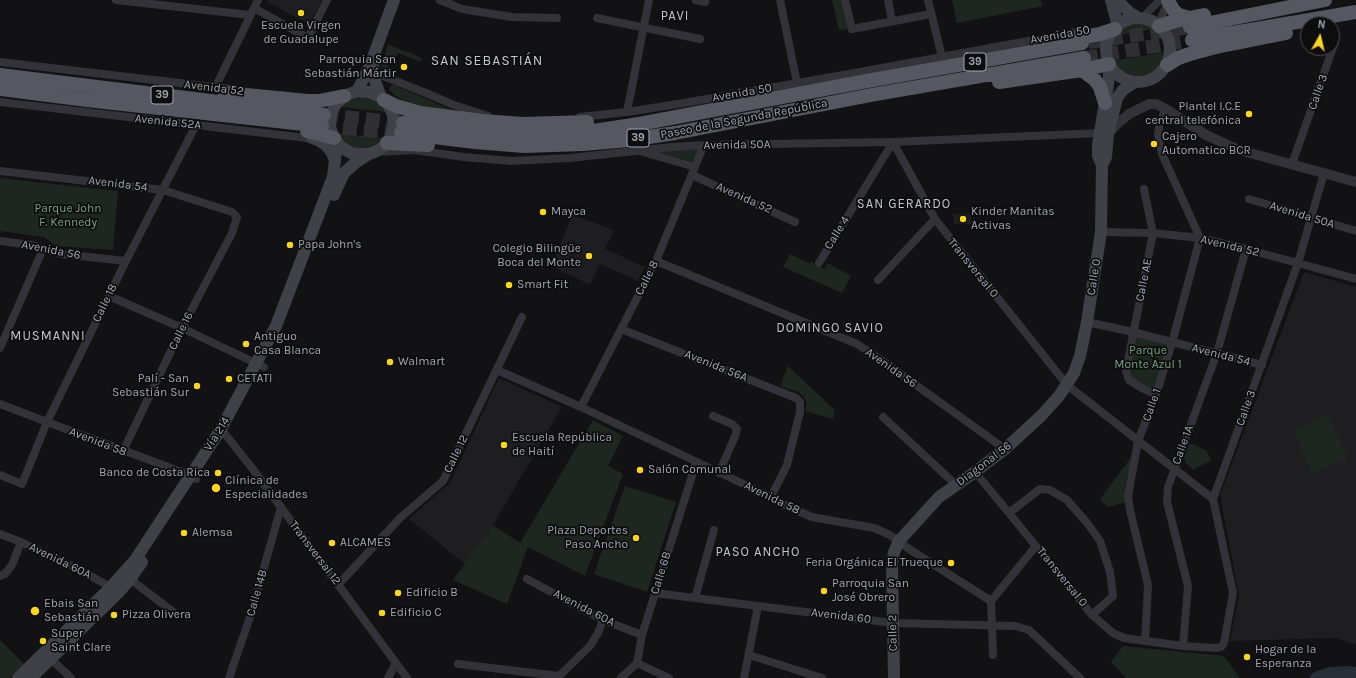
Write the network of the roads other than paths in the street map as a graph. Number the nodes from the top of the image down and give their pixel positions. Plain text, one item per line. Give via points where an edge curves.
1 (116, 0) edge
2 (327, 0) edge
3 (440, 0) edge
4 (649, 0) edge
5 (696, 0) edge
6 (780, 0) edge
7 (845, 0) edge
8 (888, 0) edge
9 (928, 0) edge
10 (1111, 0) edge
11 (1117, 0) edge
12 (1166, 0) edge
13 (1283, 0) edge
14 (1325, 0) edge
15 (390, 1) edge
16 (152, 2) edge
17 (705, 2) dead end
18 (193, 4) edge
19 (254, 8) edge
20 (1356, 12) edge
21 (931, 14) junction
22 (557, 18) dead end
23 (596, 18) dead end
24 (1140, 18) junction
25 (1356, 18) edge
26 (892, 21) junction
27 (1340, 21) edge
28 (1159, 26) junction
29 (643, 27) junction
30 (1116, 27) junction
31 (1190, 28) junction
32 (1300, 30) edge
33 (700, 39) dead end
34 (1082, 43) tunnel mouth
35 (375, 52) junction
36 (942, 56) junction
37 (1331, 56) edge
38 (0, 62) edge
39 (1083, 64) junction
40 (1110, 65) junction
41 (1167, 65) junction
42 (373, 72) junction
43 (0, 75) edge
44 (49, 81) junction
45 (867, 81) junction
46 (1135, 82) junction
47 (797, 83) junction
48 (215, 88) junction
49 (0, 89) edge
50 (357, 91) junction
51 (344, 96) junction
52 (382, 98) junction
53 (87, 100) junction
54 (0, 102) edge
55 (1109, 108) junction
56 (1166, 109) junction
57 (627, 112) junction
58 (1125, 118) junction
59 (639, 124) junction
60 (196, 125) junction
61 (1104, 134) junction
62 (312, 138) junction
63 (629, 140) junction
64 (336, 141) junction
65 (893, 142) junction
66 (387, 143) junction
67 (704, 145) junction
68 (638, 151) junction
69 (372, 153) junction
70 (335, 161) junction
71 (1292, 164) junction
72 (695, 167) junction
73 (0, 171) edge
74 (1324, 173) junction
75 (692, 175) junction
76 (1356, 182) edge
77 (163, 190) junction
78 (1144, 190) dead end
79 (1249, 199) dead end
80 (232, 212) joint
81 (1312, 218) junction
82 (935, 219) junction
83 (795, 222) dead end
84 (1356, 231) edge
85 (1101, 232) junction
86 (1153, 234) junction
87 (1200, 238) junction
88 (0, 241) edge
89 (43, 249) junction
90 (1246, 249) junction
91 (126, 261) junction
92 (656, 261) junction
93 (819, 263) dead end
94 (1298, 263) junction
95 (1356, 279) edge
96 (878, 280) dead end
97 (109, 296) junction
98 (522, 316) dead end
99 (1087, 322) junction
100 (182, 328) junction
101 (621, 329) junction
102 (1133, 332) junction
103 (1172, 343) junction
104 (0, 348) edge
105 (1217, 353) junction
106 (1262, 365) junction
107 (260, 366) junction
108 (497, 370) junction
109 (1067, 385) junction
110 (1156, 395) junction
111 (0, 404) edge
112 (581, 407) junction
113 (713, 416) dead end
114 (883, 417) dead end
115 (47, 422) junction
116 (223, 432) junction
117 (1138, 441) junction
118 (1005, 449) junction
119 (123, 451) junction
120 (696, 463) junction
121 (1174, 468) junction
122 (975, 472) junction
123 (719, 473) junction
124 (0, 475) edge
125 (193, 477) junction
126 (956, 485) junction
127 (771, 497) junction
128 (1213, 499) junction
129 (281, 507) junction
130 (1009, 513) junction
131 (714, 530) dead end
132 (0, 534) edge
133 (899, 541) junction
134 (21, 542) junction
135 (1036, 546) junction
136 (0, 576) edge
137 (130, 579) junction
138 (527, 579) dead end
139 (338, 585) junction
140 (115, 590) junction
141 (655, 593) junction
142 (695, 598) junction
143 (991, 601) junction
144 (758, 606) junction
145 (172, 611) dead end
146 (1092, 615) junction
147 (603, 620) junction
148 (893, 623) junction
149 (993, 625) junction
150 (642, 635) junction
151 (1145, 641) junction
152 (1183, 646) junction
153 (749, 655) junction
154 (993, 655) dead end
155 (51, 660) junction
156 (396, 663) junction
157 (637, 663) junction
158 (458, 664) dead end
159 (520, 675) edge
160 (18, 678) edge
161 (31, 678) edge
162 (71, 678) edge
163 (229, 678) edge
164 (388, 678) edge
165 (407, 678) edge
166 (621, 678) edge
167 (669, 678) edge
168 (744, 678) edge
169 (822, 678) edge
170 (894, 678) edge
171 (1080, 678) edge

1 - 16 street
2 - 19 street via 308,38
3 - 22 street via 462,9 505,16
4 - 29 street
5 - 17 street
6 - 47 street
7 - 26 street via 852,29
8 - 26 street
9 - 21 street
10 - 30 main road
11 - 24 main road via 1130,13
12 - 24 street
12 - 28 street
12 - 31 highway
13 - 31 highway
14 - 31 highway
15 - 35 main road
16 - 18 street
18 - 19 street
19 - 48 street
20 - 31 highway
21 - 26 street
21 - 36 street
23 - 29 street
24 - 28 main road
24 - 30 main road via 1124,21
25 - 27 highway
28 - 31 highway
28 - 41 main road via 1170,44
29 - 33 street
29 - 57 street
30 - 36 street, Avenida 50
30 - 40 main road via 1107,43 1106,54
30 - 45 highway via 1100,34 943,62
32 - 41 highway via 1196,52
34 - 45 highway, Paseo de la Segunda República / 39
35 - 42 main road
35 - 50 main road
36 - 47 street, Avenida 50
37 - 71 street, Calle 3
38 - 48 street, Avenida 52
39 - 40 highway, Paseo de la Segunda República
39 - 55 highway via 1100,87
39 - 63 highway, Paseo de la Segunda República / 39 via 923,93 871,95
40 - 46 main road via 1120,77
40 - 55 main road, Calle 0
41 - 46 main road via 1157,76 1143,82
42 - 52 main road
42 - 57 street, Avenida 50 via 454,105 490,116 542,120
43 - 44 highway, 39
44 - 51 highway via 90,78 298,101 319,101
44 - 53 highway, 39 via 323,120
45 - 59 highway, Paseo de la Segunda República / 39
46 - 55 main road, Calle 0 via 1123,90
47 - 57 street, Avenida 50
48 - 50 street, Avenida 52 via 298,98
49 - 53 highway, 39
50 - 51 main road
50 - 52 main road via 369,92
51 - 64 main road via 331,116 330,127
52 - 59 highway via 396,106 420,113 483,121 550,124 604,121
52 - 66 main road via 391,110 394,121
53 - 64 highway via 151,111 310,131
54 - 60 street, Avenida 52A
55 - 58 street via 1118,117
55 - 61 main road, Calle 0
56 - 58 street via 1149,104
56 - 71 street via 1206,135 1238,150
56 - 87 street via 1158,134 1162,154
58 - 61 street
59 - 63 highway, Paseo de la Segunda República / 39 via 587,132 525,135 402,128 475,142 524,146
60 - 62 street, Avenida 52A
60 - 77 street, Calle 18
61 - 65 street, Avenida 50A
61 - 85 main road, Calle 0 via 1098,156 1102,166
62 - 64 street, Avenida 52A
62 - 70 main road via 327,146
63 - 66 highway via 597,150 528,154
64 - 69 main road via 351,153
64 - 70 main road, Vía 214
65 - 67 street, Avenida 50A
65 - 82 street, Transversal 0
65 - 93 street, Calle 4
66 - 69 main road
67 - 68 street, Avenida 50A
67 - 72 street, Calle 8
68 - 69 street, Avenida 50A via 511,161 414,150
68 - 72 street
69 - 107 main road, Vía 214 via 344,173 284,329
70 - 107 main road, Vía 214 via 333,177
71 - 74 street
72 - 75 street, Calle 8
73 - 77 street, Avenida 54
74 - 76 street
74 - 81 street, Calle 3
75 - 83 street, Avenida 52
75 - 92 street, Calle 8
77 - 80 street, Avenida 54
77 - 91 street, Calle 18
78 - 86 street, Calle AE
79 - 81 street, Avenida 50A
80 - 100 street, Calle 16 via 237,217 234,227
81 - 84 street, Avenida 50A
81 - 94 street, Calle 3
82 - 96 street
82 - 109 street, Transversal 0
85 - 86 street, Avenida 52
85 - 99 main road, Calle 0
86 - 87 street, Avenida 52
86 - 102 street, Calle AE
87 - 90 street, Avenida 52
87 - 103 street, Calle 1
88 - 89 street, Avenida 56
89 - 91 street, Avenida 56 via 61,254
89 - 104 street
90 - 94 street, Avenida 52
90 - 105 street, Calle 1A
91 - 97 street, Calle 18
92 - 101 street, Calle 8
92 - 118 street, Avenida 56 via 857,344
94 - 95 street, Avenida 52
94 - 106 street, Calle 3
97 - 100 street
97 - 115 street, Calle 18
98 - 108 street, Calle 12
99 - 102 street, Avenida 54
99 - 109 main road, Calle 0 via 1080,356
100 - 107 street
100 - 119 street, Calle 16
101 - 112 street, Calle 8
101 - 127 street, Avenida 56A via 796,398 800,402 800,412 787,465
102 - 103 street, Avenida 54
102 - 110 street, Calle AE via 1126,371 1130,380
103 - 105 street, Avenida 54
103 - 110 street, Calle 1
105 - 106 street, Avenida 54
105 - 121 street, Calle 1A
106 - 128 street, Calle 3
107 - 116 main road, Vía 214
108 - 112 street, Avenida 58
108 - 139 street, Calle 12 via 443,481 400,518
109 - 117 street
109 - 118 main road, Diagonal 56 via 1041,416
110 - 117 street, Calle 1
111 - 115 street, Avenida 58
112 - 120 street, Avenida 58
113 - 123 street via 732,424 737,429
114 - 126 street
115 - 119 street, Avenida 58
115 - 124 street, Calle 18 via 22,484
116 - 125 main road, Vía 214
116 - 129 street, Transversal 12
117 - 121 street
117 - 151 street, Calle 1 via 1128,496 1148,585
118 - 122 main road, Diagonal 56
119 - 125 street, Avenida 58
120 - 123 street, Avenida 58
120 - 141 street, Calle 6B
121 - 128 street
121 - 152 street, Calle 1A via 1168,487 1167,502 1188,586
122 - 126 main road, Diagonal 56
122 - 130 street, Transversal 0
123 - 127 street, Avenida 58
125 - 137 main road, Vía 214 via 152,548
125 - 140 main road, Vía 214
126 - 133 main road, Diagonal 56 via 939,497
127 - 133 street, Avenida 58 via 812,517 874,528
128 - 152 street via 1233,593 1224,643 1216,648
129 - 139 street, Transversal 12
129 - 163 street, Calle 14B via 251,614
130 - 135 street, Transversal 0
130 - 146 street via 1040,489 1050,490 1067,500 1088,524 1100,541 1110,572 1113,596
131 - 142 street
132 - 134 street, Avenida 60A
133 - 143 street, Avenida 58
133 - 148 main road, Calle 2 via 892,564
134 - 136 street via 12,565
134 - 140 street, Avenida 60A
135 - 143 street
135 - 146 street, Transversal 0
137 - 140 main road, Vía 214
137 - 145 street
138 - 147 street, Avenida 60A
139 - 156 street, Transversal 12
140 - 155 main road, Vía 214
140 - 160 main road, Vía 214
141 - 142 street, Avenida 60
141 - 150 street, Calle 6B
142 - 144 street, Avenida 60
143 - 149 street
144 - 148 street, Avenida 60
144 - 153 street
146 - 151 street, Transversal 0 via 1113,633 1124,638
147 - 150 street, Avenida 60A
147 - 159 street via 590,646 559,676
148 - 149 street, Avenida 60
148 - 170 main road, Calle 2
149 - 154 street
149 - 171 street, Avenida 60 via 1015,626 1029,630
150 - 157 street, Calle 6B
151 - 152 street
153 - 168 street
153 - 169 street
155 - 161 main road, Vía 214
155 - 162 street
156 - 164 street
156 - 165 street, Transversal 12
157 - 166 street
157 - 167 street
158 - 159 street

